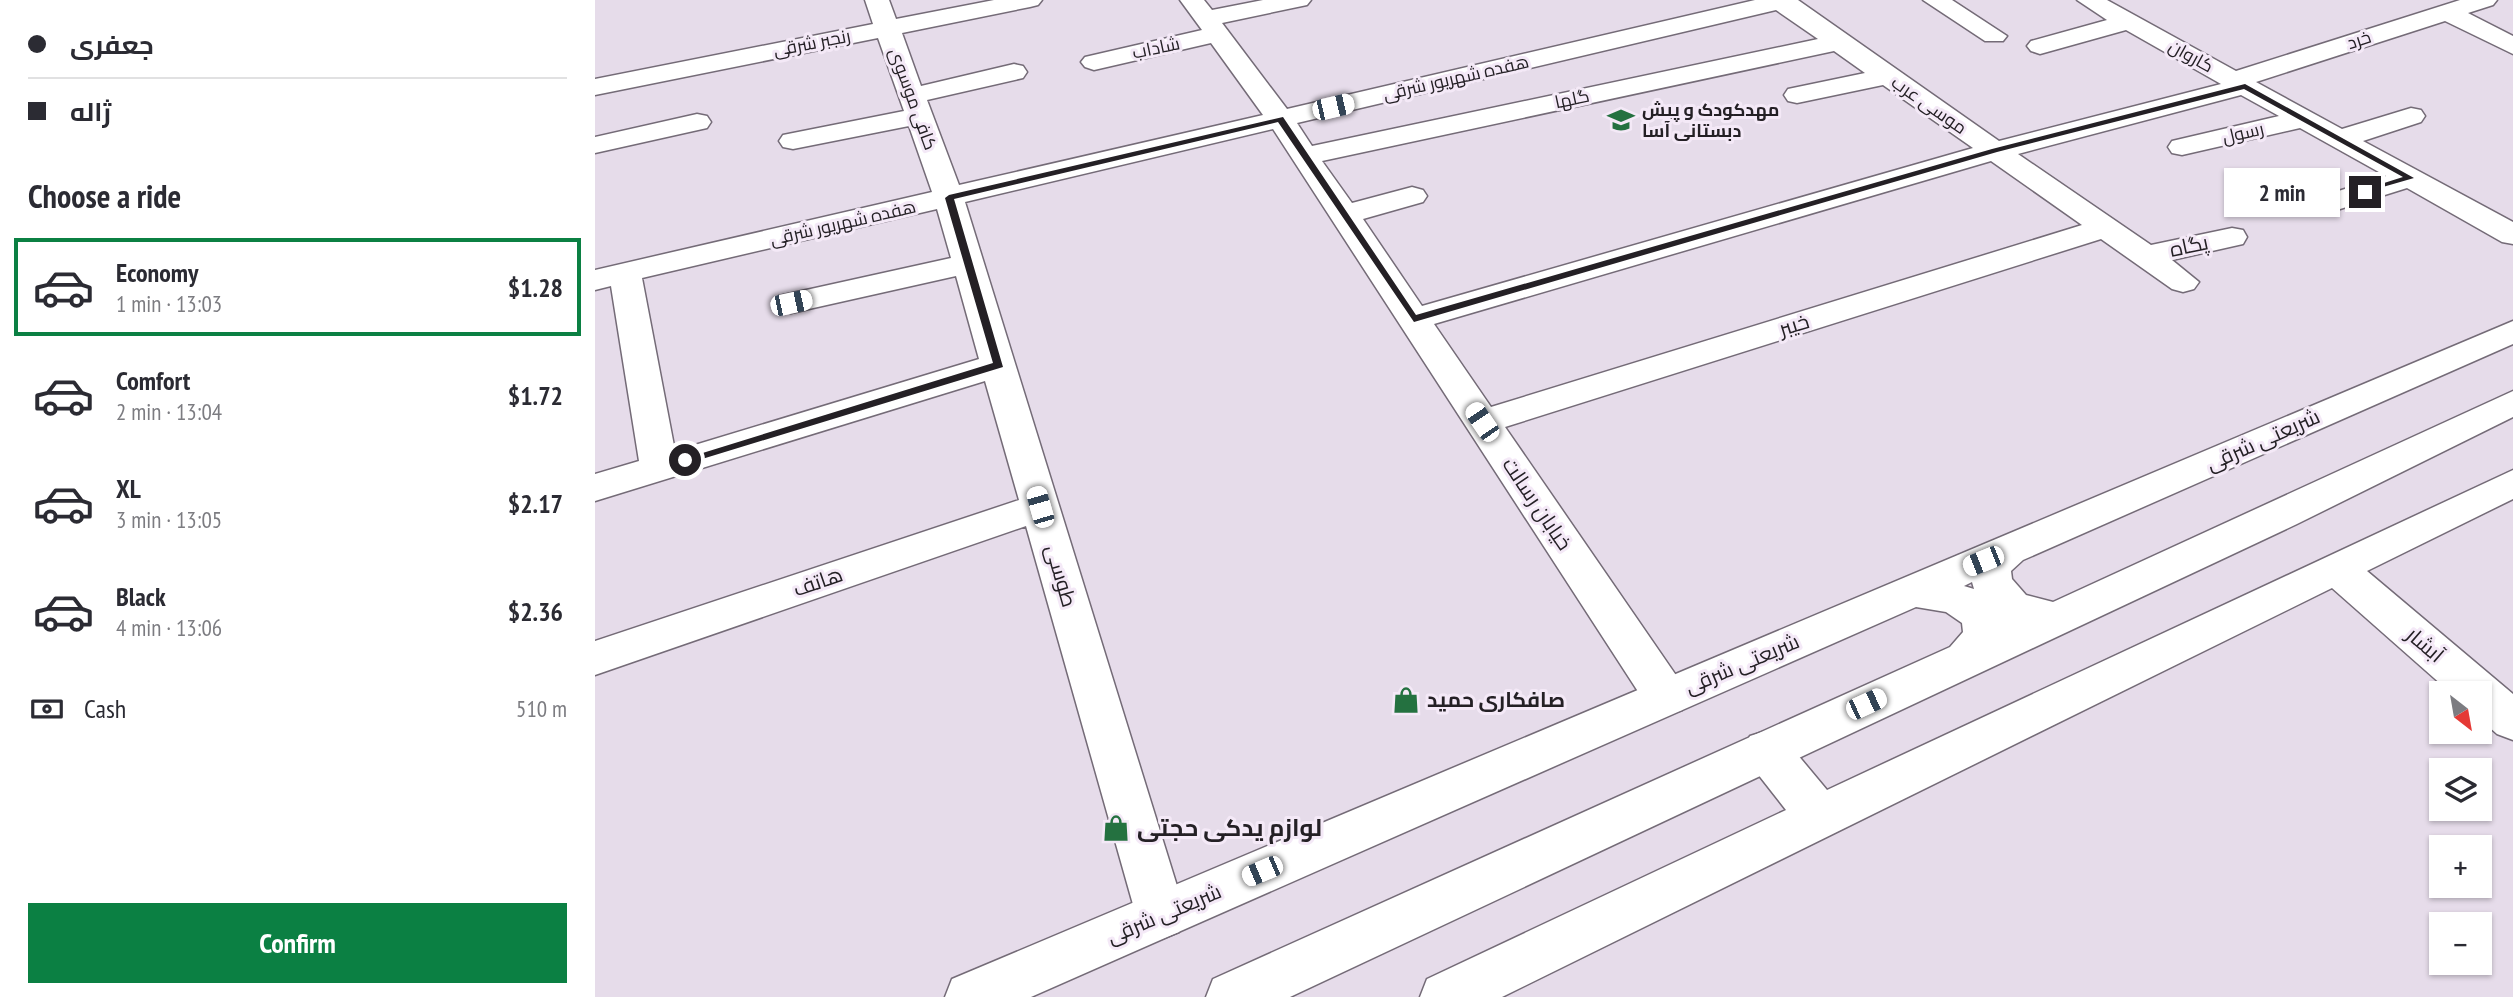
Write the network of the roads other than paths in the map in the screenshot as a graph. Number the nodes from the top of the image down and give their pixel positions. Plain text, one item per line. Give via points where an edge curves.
1 (877, 0) edge
2 (1030, 0) edge
3 (1299, 0) edge
4 (1781, 0) edge
5 (1935, 0) edge
6 (2485, 0) edge
7 (2096, 4) edge
8 (2131, 11) edge
9 (2446, 12) junction
10 (1205, 18) edge
11 (929, 35) dead end
12 (889, 36) junction
13 (1994, 36) dead end
14 (1839, 42) junction
15 (2506, 43) edge
16 (2040, 46) dead end
17 (2470, 51) dead end
18 (1094, 62) dead end
19 (1014, 72) dead end
20 (1887, 76) junction
21 (2239, 83) junction
22 (595, 86) edge
23 (1797, 95) dead end
24 (915, 106) junction
25 (2411, 116) dead end
26 (1280, 119) junction
27 (2304, 119) junction
28 (697, 122) dead end
29 (2340, 139) junction
30 (793, 141) dead end
31 (595, 145) edge
32 (2182, 147) dead end
33 (1994, 150) junction
34 (1305, 156) junction
35 (2410, 178) junction
36 (1412, 197) dead end
37 (949, 198) junction
38 (2321, 206) dead end
39 (1344, 215) junction
40 (2105, 228) junction
41 (2511, 231) edge
42 (2232, 237) dead end
43 (2145, 256) junction
44 (969, 264) junction
45 (610, 277) edge
46 (2183, 282) dead end
47 (791, 303) dead end
48 (1414, 319) junction
49 (2513, 331) edge
50 (999, 365) junction
51 (2513, 403) edge
52 (1482, 422) junction
53 (659, 468) junction
54 (2513, 483) edge
55 (595, 488) edge
56 (1040, 507) junction
57 (2008, 551) junction
58 (2336, 568) junction
59 (1914, 591) junction
60 (2058, 618) junction
61 (1967, 657) junction
62 (595, 658) edge
63 (1666, 697) junction
64 (2513, 721) edge
65 (1766, 750) junction
66 (1821, 817) junction
67 (1161, 915) junction
68 (971, 997) edge
69 (1232, 997) edge
70 (1446, 997) edge

1 - 12 street, کافی موسوی
2 - 12 street, رنجبر شرقی
3 - 10 street, شاداب
4 - 14 street, موسی عرب
4 - 26 street, هفده شهریور شرقی
5 - 13 street
6 - 9 street, خرد
7 - 8 street, کاروان
8 - 16 street
8 - 21 street, کاروان
9 - 15 street
9 - 21 street, خرد
10 - 18 street, شاداب
10 - 26 street, خیابان رسالت
11 - 12 street
12 - 22 street, رنجبر شرقی
12 - 24 street, کافی موسوی
14 - 20 street, موسی عرب
14 - 34 street, گلها
15 - 17 street
19 - 24 street
20 - 23 street
20 - 33 street, موسی عرب
21 - 27 street, کاروان
21 - 33 street, خرد
24 - 30 street
24 - 37 street, کافی موسوی
25 - 29 street
26 - 34 street, خیابان رسالت
26 - 37 street, هفده شهریور شرقی
27 - 29 street, کاروان
27 - 32 street, رسول
28 - 31 street
29 - 35 street, کاروان
33 - 40 street, موسی عرب
33 - 48 street, خرد
34 - 39 street, خیابان رسالت
35 - 38 street
35 - 41 street, کاروان
36 - 39 street
37 - 44 street, طوسی
37 - 45 street, هفده شهریور شرقی
39 - 48 street, خیابان رسالت
40 - 43 street, موسی عرب
40 - 52 street, خیبر
42 - 43 street, پگاه
43 - 46 street, موسی عرب
44 - 47 street
44 - 50 street, طوسی
45 - 53 street
48 - 52 street, خیابان رسالت
49 - 57 street, شریعتی شرقی
50 - 53 street
50 - 56 street, طوسی
51 - 60 street
52 - 63 street, خیابان رسالت
53 - 55 street
54 - 58 street
56 - 62 street, هاتف
56 - 67 street, طوسی
57 - 59 street, شریعتی شرقی
57 - 60 street via 1991,566 1993,588 2027,614
58 - 64 street, آبشار
58 - 66 street
59 - 61 street via 1954,597 1975,610 1982,619 1984,637
59 - 63 street, شریعتی شرقی
60 - 61 street
61 - 65 street
63 - 67 street, شریعتی شرقی
65 - 66 street
65 - 69 street
66 - 70 street
67 - 68 street, شریعتی شرقی

